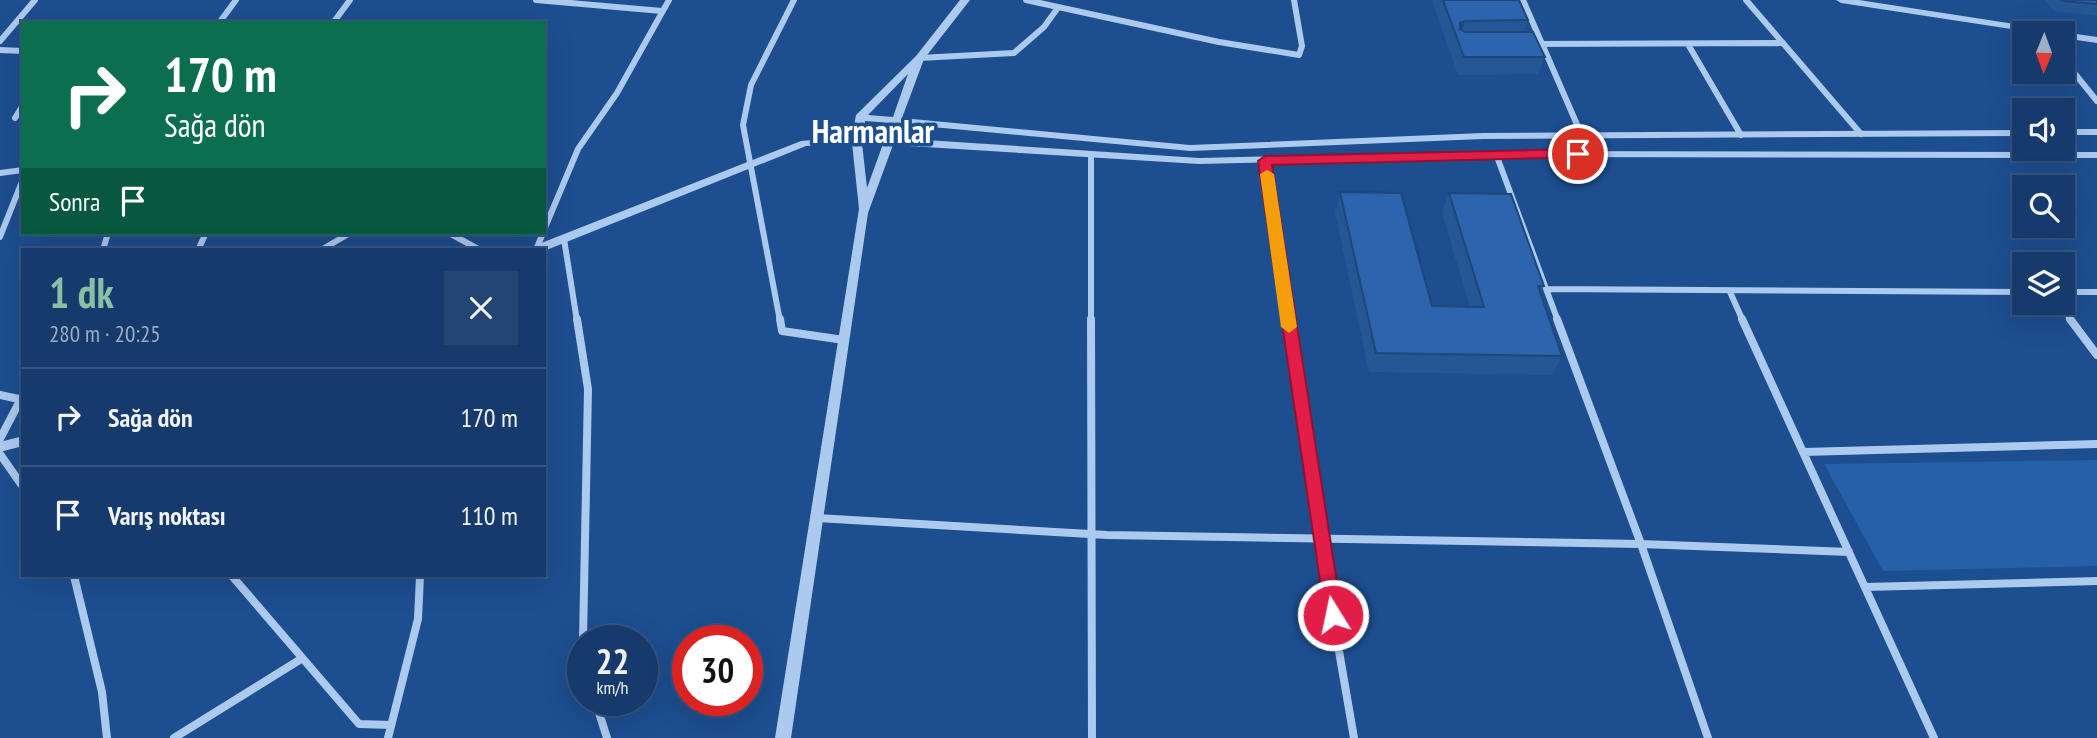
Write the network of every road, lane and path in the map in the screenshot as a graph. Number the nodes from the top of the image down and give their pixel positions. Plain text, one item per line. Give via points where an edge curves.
1 (35, 0) edge
2 (236, 0) edge
3 (350, 0) edge
4 (536, 0) edge
5 (669, 0) edge
6 (794, 0) edge
7 (965, 0) edge
8 (1026, 0) edge
9 (1294, 0) edge
10 (1523, 0) edge
11 (1746, 0) edge
12 (1841, 0) edge
13 (1057, 9) junction
14 (662, 11) junction
15 (220, 21) edge
16 (334, 21) edge
17 (2012, 27) edge
18 (2076, 37) edge
19 (2097, 40) edge
20 (0, 41) edge
21 (1783, 43) junction
22 (1519, 44) edge
23 (1544, 44) junction
24 (1689, 46) junction
25 (0, 50) edge
26 (21, 51) edge
27 (919, 58) junction
28 (2076, 75) edge
29 (2097, 101) edge
30 (21, 108) edge
31 (860, 117) junction
32 (15, 118) dead end
33 (894, 120) junction
34 (2075, 132) edge
35 (2097, 132) edge
36 (2012, 133) edge
37 (1861, 134) junction
38 (1741, 135) junction
39 (1583, 136) junction
40 (857, 139) junction
41 (887, 142) junction
42 (1496, 154) junction
43 (1091, 155) junction
44 (2097, 155) edge
45 (1265, 161) junction
46 (748, 166) junction
47 (21, 170) edge
48 (0, 173) edge
49 (21, 184) edge
50 (863, 213) junction
51 (546, 227) edge
52 (345, 235) edge
53 (453, 235) edge
54 (0, 237) edge
55 (564, 239) junction
56 (324, 248) edge
57 (476, 248) edge
58 (541, 248) edge
59 (1548, 289) junction
60 (1730, 292) junction
61 (2012, 292) edge
62 (2075, 292) edge
63 (2097, 292) edge
64 (2067, 315) edge
65 (844, 340) junction
66 (2097, 355) edge
67 (0, 395) edge
68 (21, 398) edge
69 (21, 400) edge
70 (0, 439) edge
71 (21, 442) edge
72 (2097, 444) edge
73 (0, 447) edge
74 (1803, 452) junction
75 (0, 454) edge
76 (21, 484) edge
77 (817, 518) junction
78 (1091, 534) junction
79 (1320, 541) junction
80 (1641, 544) junction
81 (1849, 552) junction
82 (74, 577) edge
83 (233, 577) edge
84 (420, 577) edge
85 (2097, 581) edge
86 (1865, 587) junction
87 (583, 625) edge
88 (301, 659) junction
89 (600, 716) edge
90 (391, 725) junction
91 (107, 738) edge
92 (174, 738) edge
93 (388, 738) edge
94 (607, 738) edge
95 (783, 738) edge
96 (1092, 738) edge
97 (1354, 738) edge
98 (1708, 738) edge
99 (1934, 738) edge

1 - 20 street
2 - 15 street
3 - 16 street
4 - 14 street
5 - 14 street
6 - 46 street via 751,85 743,125
7 - 27 street
8 - 13 street
9 - 13 street via 1302,46 1299,55
10 - 23 street
11 - 21 street
12 - 17 street
13 - 27 street via 1014,53
14 - 51 street via 617,93 578,149
18 - 19 street
21 - 24 street
21 - 37 street
22 - 23 street
23 - 24 street
23 - 39 street
24 - 38 street
25 - 26 street
27 - 31 street
27 - 33 street
28 - 29 street
30 - 32 street
31 - 33 street
31 - 40 street
33 - 39 street via 1190,148
33 - 41 street
34 - 35 street
36 - 37 street
37 - 38 street
38 - 39 street
40 - 41 street
40 - 46 street via 805,143
40 - 50 street
41 - 43 street
41 - 50 street
42 - 44 street
42 - 45 street
42 - 59 street
43 - 45 street
43 - 78 street
45 - 79 street
46 - 55 street
46 - 65 street via 782,331
47 - 48 street
49 - 54 street
50 - 65 street
52 - 56 street
53 - 57 street
55 - 58 street
55 - 87 street via 588,389
59 - 60 street
59 - 80 street
60 - 61 street
60 - 74 street
62 - 63 street
64 - 66 street
65 - 77 street
67 - 68 street
69 - 70 street
71 - 73 street
72 - 74 street
74 - 81 street
75 - 76 street
77 - 78 street
77 - 95 street
78 - 79 street
78 - 96 street
79 - 80 street
79 - 97 street
80 - 81 street
80 - 98 street
81 - 86 street
82 - 91 street via 102,692
83 - 88 street
84 - 90 street via 418,619
85 - 86 street
86 - 99 street
88 - 90 street via 359,724
88 - 92 street
89 - 94 street
90 - 93 street

